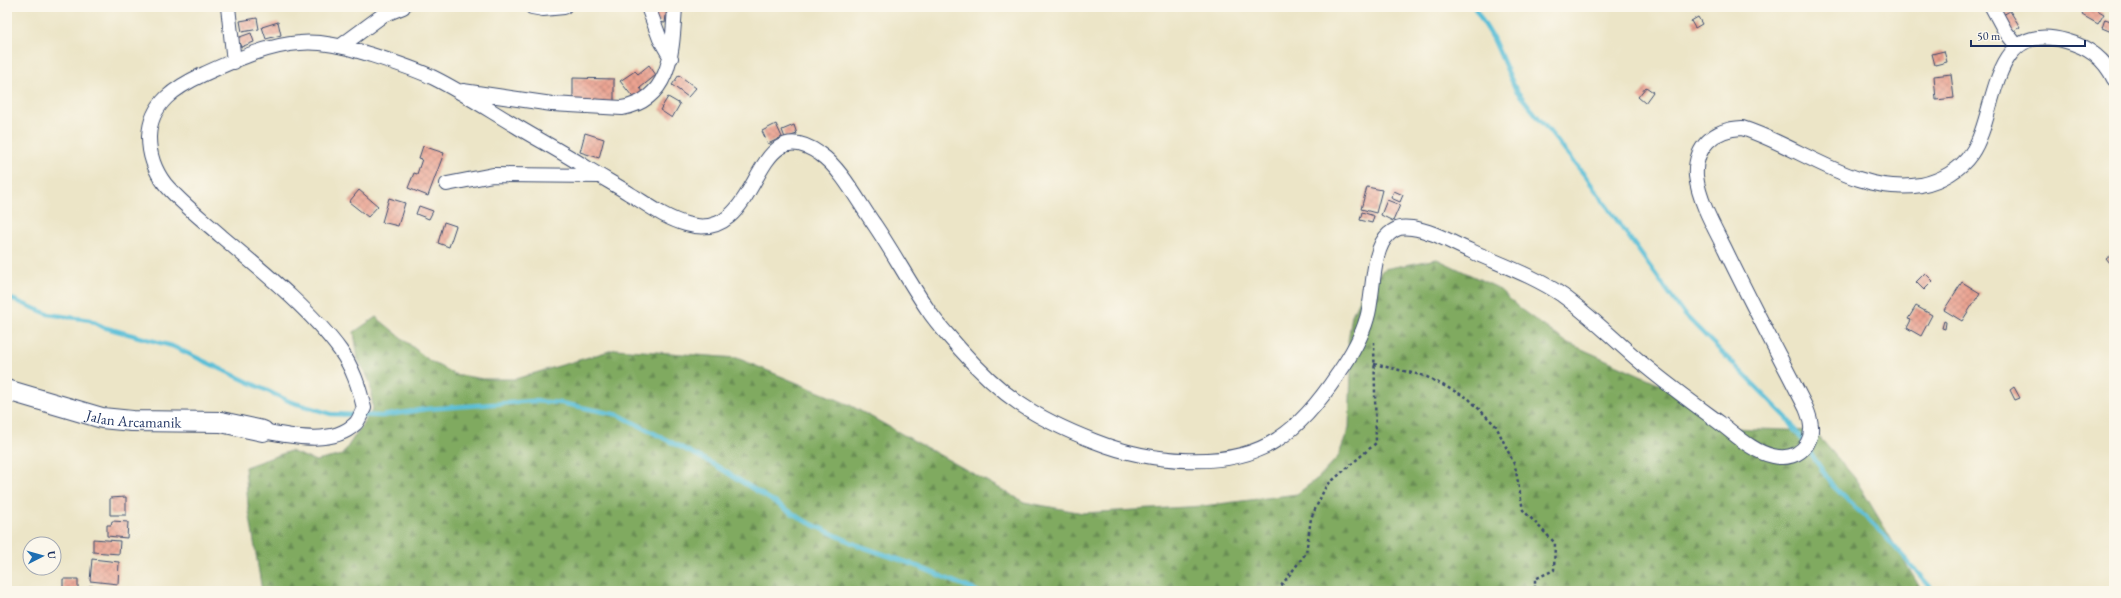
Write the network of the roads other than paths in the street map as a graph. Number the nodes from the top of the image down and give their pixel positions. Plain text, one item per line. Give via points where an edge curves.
1 (228, 7) edge
2 (403, 7) edge
3 (532, 7) edge
4 (564, 7) edge
5 (648, 7) edge
6 (675, 7) edge
7 (1992, 7) edge
8 (341, 46) junction
9 (2017, 46) junction
10 (671, 58) junction
11 (234, 62) junction
12 (2114, 79) edge
13 (457, 90) junction
14 (599, 176) junction
15 (447, 184) dead end
16 (7, 390) edge
17 (263, 431) joint

1 - 11 street
2 - 8 street via 383,15
3 - 4 street
5 - 10 street via 660,39
6 - 10 street
7 - 9 street via 2005,31
8 - 11 street via 305,42 283,45
8 - 13 street via 407,66
9 - 12 street via 2041,38 2073,43 2087,48 2100,58
9 - 14 street via 2006,60 1972,153 1954,172 1921,185 1906,186 1865,181 1742,128 1721,131 1700,150 1696,174 1704,204 1811,420 1812,430 1808,443 1799,453 1784,457 1772,456 1748,444 1632,355 1580,308 1539,280 1436,235 1407,227 1392,231 1384,238 1362,335 1330,387 1292,429 1275,442 1253,453 1233,457 1180,459 1126,451 1097,442 1042,418 998,388 933,317 854,195 830,162 816,151 802,144 789,142 779,147 762,166 734,213 727,220 709,227 685,224 661,214
10 - 13 street via 663,80 654,91 644,100 622,108 552,104
11 - 17 street via 192,80 162,101 152,118 149,132 154,164 165,184 302,309 338,348 354,373 364,408 355,424 329,436 308,438
13 - 14 street
14 - 15 street via 507,174
16 - 17 street, Jalan Arcamanik via 102,418 221,422

